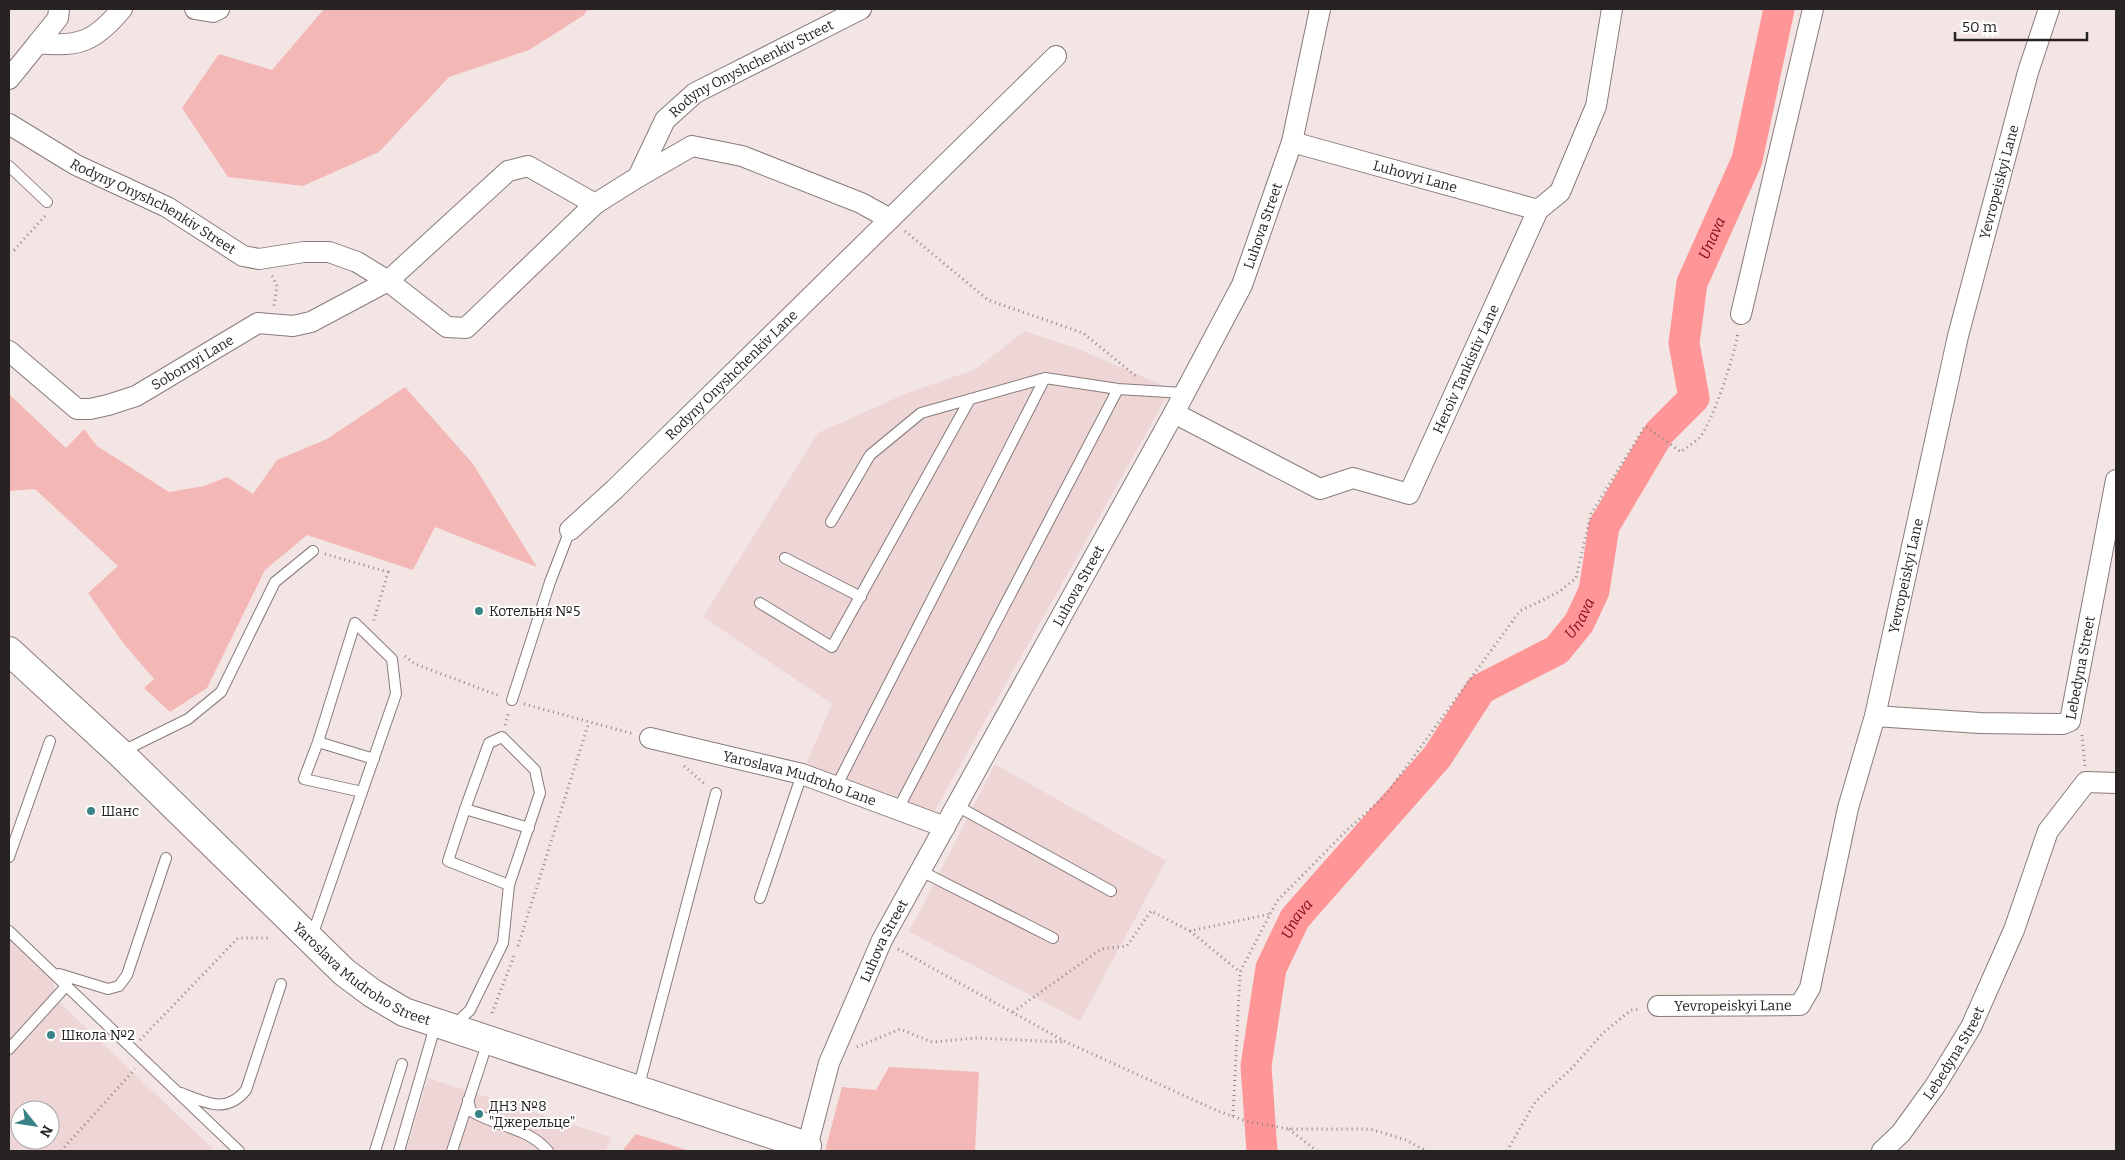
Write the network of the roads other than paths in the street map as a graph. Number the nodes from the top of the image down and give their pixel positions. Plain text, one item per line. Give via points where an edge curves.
1 (59, 9) edge
2 (122, 9) edge
3 (195, 9) edge
4 (219, 9) edge
5 (861, 9) edge
6 (1320, 9) edge
7 (1612, 9) edge
8 (1813, 9) edge
9 (2048, 9) edge
10 (38, 43) junction
11 (1056, 56) dead end
12 (9, 79) edge
13 (9, 124) edge
14 (1292, 142) junction
15 (9, 166) edge
16 (638, 177) junction
17 (47, 202) road end
18 (595, 204) junction
19 (1538, 210) junction
20 (890, 218) junction
21 (388, 281) junction
22 (1741, 314) road end
23 (9, 351) edge
24 (1045, 378) junction
25 (1118, 389) junction
26 (1184, 393) junction
27 (970, 399) junction
28 (1174, 413) junction
29 (2116, 480) edge
30 (831, 522) dead end
31 (570, 530) joint
32 (313, 551) road end
33 (785, 558) dead end
34 (861, 597) junction
35 (760, 604) dead end
36 (9, 651) edge
37 (512, 700) road end
38 (1875, 716) junction
39 (650, 738) road end
40 (50, 741) dead end
41 (318, 742) junction
42 (120, 753) junction
43 (374, 759) junction
44 (802, 774) junction
45 (2116, 783) edge
46 (836, 787) junction
47 (362, 792) junction
48 (716, 793) dead end
49 (956, 806) junction
50 (465, 809) junction
51 (898, 809) junction
52 (945, 827) junction
53 (529, 828) junction
54 (9, 857) edge
55 (166, 858) dead end
56 (921, 871) junction
57 (509, 885) junction
58 (1111, 891) dead end
59 (760, 898) dead end
60 (9, 931) edge
61 (1053, 938) dead end
62 (311, 940) junction
63 (53, 972) junction
64 (281, 984) dead end
65 (67, 985) junction
66 (1658, 1006) road end
67 (444, 1025) junction
68 (488, 1040) junction
69 (9, 1049) edge
70 (402, 1064) dead end
71 (638, 1090) junction
72 (176, 1091) junction
73 (468, 1100) dead end
74 (806, 1148) edge
75 (239, 1151) edge
76 (374, 1151) edge
77 (399, 1151) edge
78 (452, 1151) edge
79 (548, 1151) edge
80 (1882, 1151) edge

1 - 10 street via 58,18
2 - 10 street via 106,27 80,43 62,46
3 - 4 street via 213,12
5 - 16 street, Rodyny Onyshchenkiv Street via 695,93 665,120
6 - 14 street, Luhova Street
7 - 19 street, Heroiv Tankistiv Lane via 1596,106 1560,192
8 - 22 street
9 - 38 street, Yevropeiskyi Lane via 2028,72 1958,336
10 - 12 street
11 - 20 street, Rodyny Onyshchenkiv Lane
13 - 21 street, Rodyny Onyshchenkiv Street via 76,164 167,206 243,256 259,259 329,252 357,262
14 - 19 street, Luhovyi Lane
14 - 26 street, Luhova Street via 1242,285
15 - 17 lane
16 - 18 street, Rodyny Onyshchenkiv Street
16 - 20 street via 692,146 742,156 861,203
18 - 21 street via 528,166 508,171
18 - 21 street, Rodyny Onyshchenkiv Street via 466,328 447,327
19 - 28 street, Heroiv Tankistiv Lane via 1409,494 1353,478 1320,489
20 - 31 street, Rodyny Onyshchenkiv Lane
21 - 23 street, Sobornyi Lane via 311,322 293,326 258,323 136,396 90,409 77,409
24 - 25 lane
24 - 27 lane
24 - 46 lane
25 - 26 lane
25 - 51 lane
26 - 28 street, Luhova Street
27 - 30 lane via 921,413 870,455
27 - 34 lane
28 - 49 street, Luhova Street
29 - 38 street, Lebedyna Street via 2070,721 2063,724 1980,723
31 - 37 lane
32 - 42 lane via 276,582 221,692 188,719
33 - 34 lane
34 - 35 lane via 832,647
36 - 42 street, Yaroslava Mudroho Street
38 - 66 street, Yevropeiskyi Lane via 1848,808 1810,988 1800,1005
39 - 44 street, Yaroslava Mudroho Lane
40 - 54 lane
41 - 43 lane
41 - 43 lane via 355,622 392,659 396,694
41 - 47 lane via 304,779
42 - 62 street, Yaroslava Mudroho Street
43 - 47 lane
44 - 46 street, Yaroslava Mudroho Lane
44 - 59 lane
45 - 80 street, Lebedyna Street via 2086,782 2048,831 2014,930 1971,1027 1936,1086 1901,1133
46 - 51 street, Yaroslava Mudroho Lane
47 - 62 lane
48 - 71 lane
49 - 52 street, Luhova Street
49 - 58 lane
50 - 53 lane
50 - 53 lane via 489,743 502,737 535,770 540,793
50 - 57 lane via 448,861
51 - 52 street, Yaroslava Mudroho Lane
52 - 56 street, Luhova Street
53 - 57 lane
55 - 63 lane via 127,974 119,986 108,989
56 - 61 lane
56 - 74 street, Luhova Street via 882,940 830,1062
57 - 67 lane via 503,943 470,1010
60 - 63 lane
62 - 67 street, Yaroslava Mudroho Street via 344,972 372,993 404,1012
63 - 65 lane
64 - 72 lane via 246,1090 238,1100 228,1105 214,1104
65 - 69 lane
65 - 72 lane
67 - 68 street, Yaroslava Mudroho Street
67 - 77 lane
68 - 71 street, Yaroslava Mudroho Street
68 - 78 lane
70 - 76 lane
71 - 74 street, Yaroslava Mudroho Street
72 - 75 lane
73 - 79 lane via 471,1111 518,1129 539,1140

